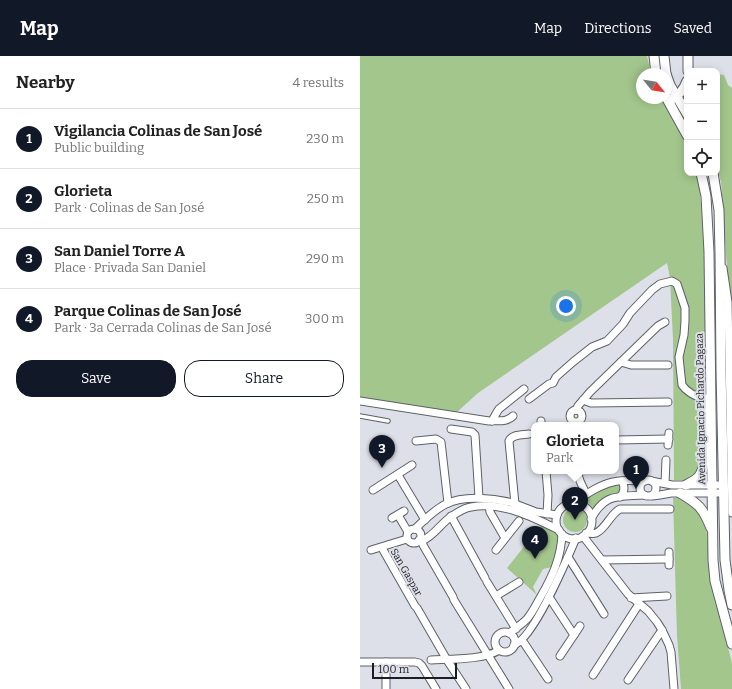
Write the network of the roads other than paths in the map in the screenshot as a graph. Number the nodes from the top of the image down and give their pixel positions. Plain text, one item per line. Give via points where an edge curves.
1 (654, 56) edge
2 (664, 56) edge
3 (688, 56) edge
4 (655, 68) edge
5 (665, 68) edge
6 (688, 68) edge
7 (672, 88) edge
8 (684, 88) edge
9 (677, 97) junction
10 (672, 98) edge
11 (670, 104) edge
12 (684, 109) edge
13 (684, 130) edge
14 (702, 176) edge
15 (712, 176) edge
16 (720, 253) junction
17 (665, 322) dead end
18 (730, 357) edge
19 (622, 362) junction
20 (668, 365) dead end
21 (731, 369) edge
22 (710, 370) junction
23 (524, 389) dead end
24 (529, 399) dead end
25 (583, 400) junction
26 (706, 400) junction
27 (360, 401) edge
28 (668, 402) dead end
29 (360, 416) edge
30 (513, 416) dead end
31 (388, 421) dead end
32 (492, 421) junction
33 (572, 422) edge
34 (451, 429) dead end
35 (529, 434) dead end
36 (669, 439) dead end
37 (416, 440) dead end
38 (619, 440) edge
39 (666, 460) dead end
40 (412, 465) dead end
41 (731, 465) edge
42 (546, 474) edge
43 (578, 474) edge
44 (398, 475) junction
45 (622, 481) junction
46 (648, 481) junction
47 (665, 483) junction
48 (683, 489) junction
49 (712, 489) junction
50 (373, 490) dead end
51 (728, 490) edge
52 (586, 494) junction
53 (644, 495) junction
54 (652, 496) junction
55 (620, 497) junction
56 (479, 498) junction
57 (451, 502) junction
58 (573, 503) junction
59 (515, 504) junction
60 (489, 506) junction
61 (670, 510) dead end
62 (458, 512) junction
63 (527, 512) junction
64 (732, 513) edge
65 (547, 514) junction
66 (398, 515) dead end
67 (557, 515) junction
68 (451, 516) junction
69 (591, 519) junction
70 (425, 520) junction
71 (519, 521) dead end
72 (560, 532) junction
73 (410, 533) junction
74 (713, 533) junction
75 (582, 536) junction
76 (505, 538) junction
77 (420, 540) junction
78 (382, 548) junction
79 (371, 550) dead end
80 (496, 550) dead end
81 (568, 557) junction
82 (669, 558) dead end
83 (602, 560) junction
84 (713, 560) junction
85 (729, 569) edge
86 (715, 581) junction
87 (519, 582) dead end
88 (496, 596) junction
89 (667, 596) dead end
90 (549, 597) junction
91 (631, 598) junction
92 (639, 604) junction
93 (732, 605) edge
94 (604, 614) dead end
95 (580, 626) dead end
96 (662, 630) junction
97 (512, 631) junction
98 (574, 635) junction
99 (522, 640) junction
100 (732, 644) edge
101 (514, 645) junction
102 (499, 650) junction
103 (488, 655) junction
104 (560, 656) dead end
105 (431, 660) dead end
106 (447, 660) junction
107 (360, 662) edge
108 (386, 662) junction
109 (593, 675) dead end
110 (548, 680) dead end
111 (628, 680) dead end
112 (386, 689) edge
113 (436, 689) edge
114 (466, 689) edge
115 (509, 689) edge
116 (674, 689) edge

1 - 4 main road
2 - 5 main road
3 - 6 main road
7 - 9 main road
8 - 9 main road
9 - 10 main road
9 - 12 main road
11 - 13 main road
14 - 22 main road, Avenida Ignacio Pichardo Pagaza via 707,211
15 - 16 main road via 718,210
16 - 18 street via 728,302
16 - 51 main road
17 - 19 street
18 - 21 street
19 - 20 street via 631,366
19 - 25 street
21 - 41 street
22 - 26 main road
22 - 49 main road, Avenida Ignacio Pichardo Pagaza
23 - 32 street via 499,409
24 - 26 street via 553,383 556,377 592,347 607,341 652,290 660,284 672,281 677,284 686,321 679,358 682,385 691,394
25 - 28 street via 592,403
25 - 33 street via 576,410 572,411 570,416
26 - 48 main road via 703,470
27 - 32 street
29 - 31 lane
30 - 32 street via 504,421
34 - 56 street via 472,432 475,435
35 - 59 street via 512,436 509,441
36 - 38 street
37 - 57 street via 436,439 441,442
39 - 47 street
40 - 44 street
41 - 51 street
42 - 65 street
43 - 52 street
44 - 50 street
44 - 70 street
45 - 46 street
45 - 52 street via 611,482
45 - 55 street via 624,489
46 - 47 street
46 - 53 street via 643,482 640,488
46 - 54 street via 654,482 656,488
47 - 48 street
48 - 49 street
48 - 54 street
48 - 74 main road via 701,508
49 - 51 street
49 - 74 main road, Avenida Ignacio Pichardo Pagaza
51 - 64 street
51 - 85 main road
52 - 58 street
53 - 54 street
53 - 55 street
55 - 69 street via 602,504
56 - 57 street
56 - 59 street
57 - 62 street
57 - 70 street
58 - 67 street via 563,506
58 - 69 street via 584,506
59 - 63 street
60 - 62 street via 470,507
60 - 63 street
60 - 76 street
61 - 75 street via 620,509 600,531
62 - 68 street
63 - 65 street
63 - 72 street
65 - 67 street
66 - 73 street
67 - 72 street via 556,523
68 - 77 street via 429,537
68 - 88 street
69 - 75 street via 591,524
70 - 73 street
71 - 76 street
72 - 75 street via 567,537
72 - 97 street via 560,554 549,581 531,614
73 - 77 street via 419,532
73 - 77 street via 411,542
73 - 78 street
74 - 84 main road, Avenida Ignacio Pichardo Pagaza
75 - 81 street
75 - 83 street
76 - 80 street
77 - 103 street
78 - 79 street
78 - 106 street, San Gaspar
81 - 90 street
81 - 94 street
82 - 83 street
83 - 91 street
84 - 85 main road
84 - 86 main road, Avenida Ignacio Pichardo Pagaza
85 - 86 main road
85 - 93 main road
86 - 100 main road, Avenida Ignacio Pichardo Pagaza
87 - 88 street
88 - 97 street
89 - 91 street
90 - 98 street
90 - 99 street
91 - 92 street
92 - 96 street via 652,615
92 - 109 street
95 - 98 street
96 - 111 street
96 - 116 street via 671,652
97 - 101 street
97 - 102 street via 500,633 496,638 495,644
98 - 104 street
99 - 101 street
99 - 110 street
101 - 102 street via 509,651
102 - 103 street
103 - 106 street
103 - 115 street
105 - 106 street
106 - 114 street, San Gaspar
107 - 108 street
108 - 112 street
108 - 113 street via 419,663

